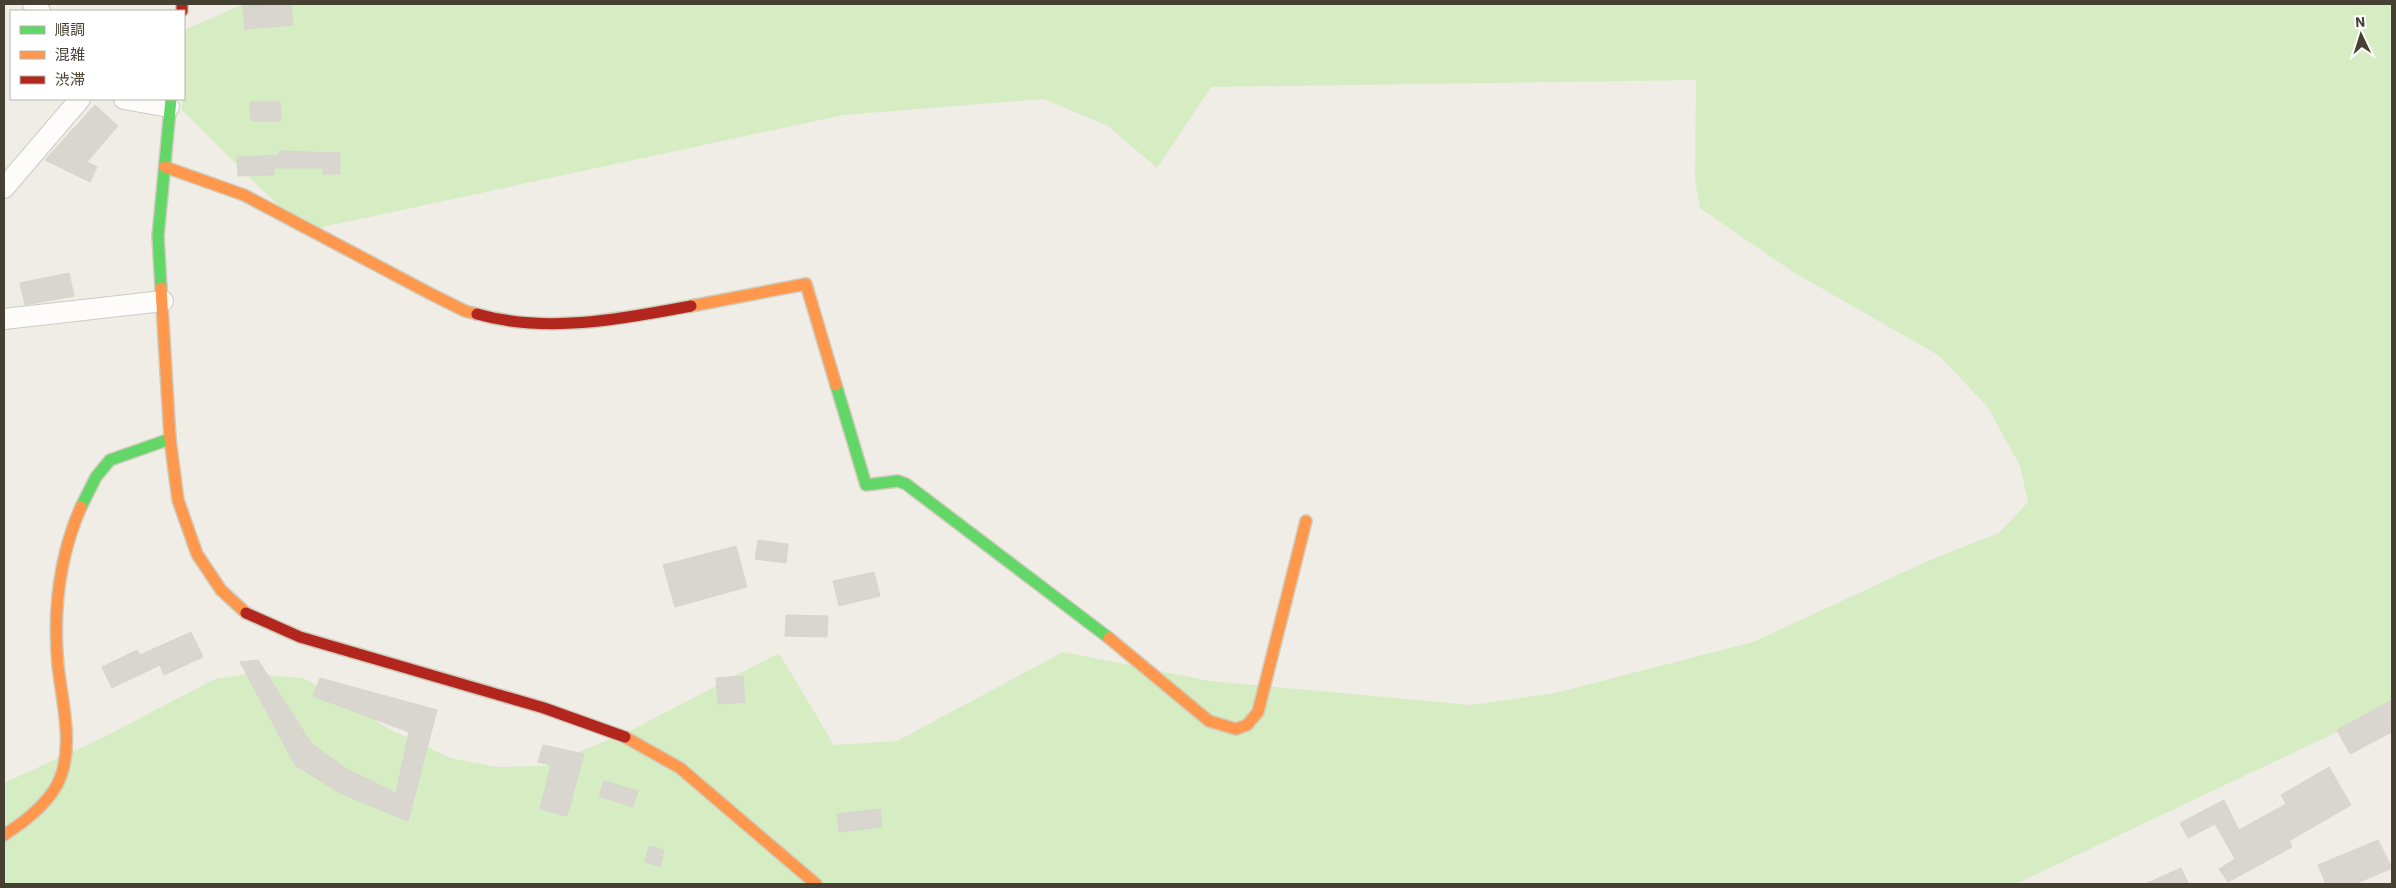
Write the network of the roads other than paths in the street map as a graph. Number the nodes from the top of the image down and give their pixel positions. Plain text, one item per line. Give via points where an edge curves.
1 (79, 100) edge
2 (136, 100) edge
3 (170, 103) edge
4 (164, 167) junction
5 (4, 188) edge
6 (163, 301) junction
7 (4, 319) edge
8 (170, 439) junction
9 (1306, 521) dead end
10 (4, 834) edge
11 (816, 884) edge

1 - 5 street
2 - 3 street
3 - 4 street
4 - 6 street via 158,236
4 - 9 street via 244,195 429,294 464,311 490,318 544,324 633,317 806,284 866,484 898,481 906,484 1101,632 1209,721 1227,729 1244,728 1258,712
6 - 7 street
6 - 8 street
8 - 10 street via 111,459 102,467 74,524 56,604 64,745 61,775 43,803
8 - 11 street via 178,500 197,554 221,590 243,612 300,637 544,708 632,739 680,768

